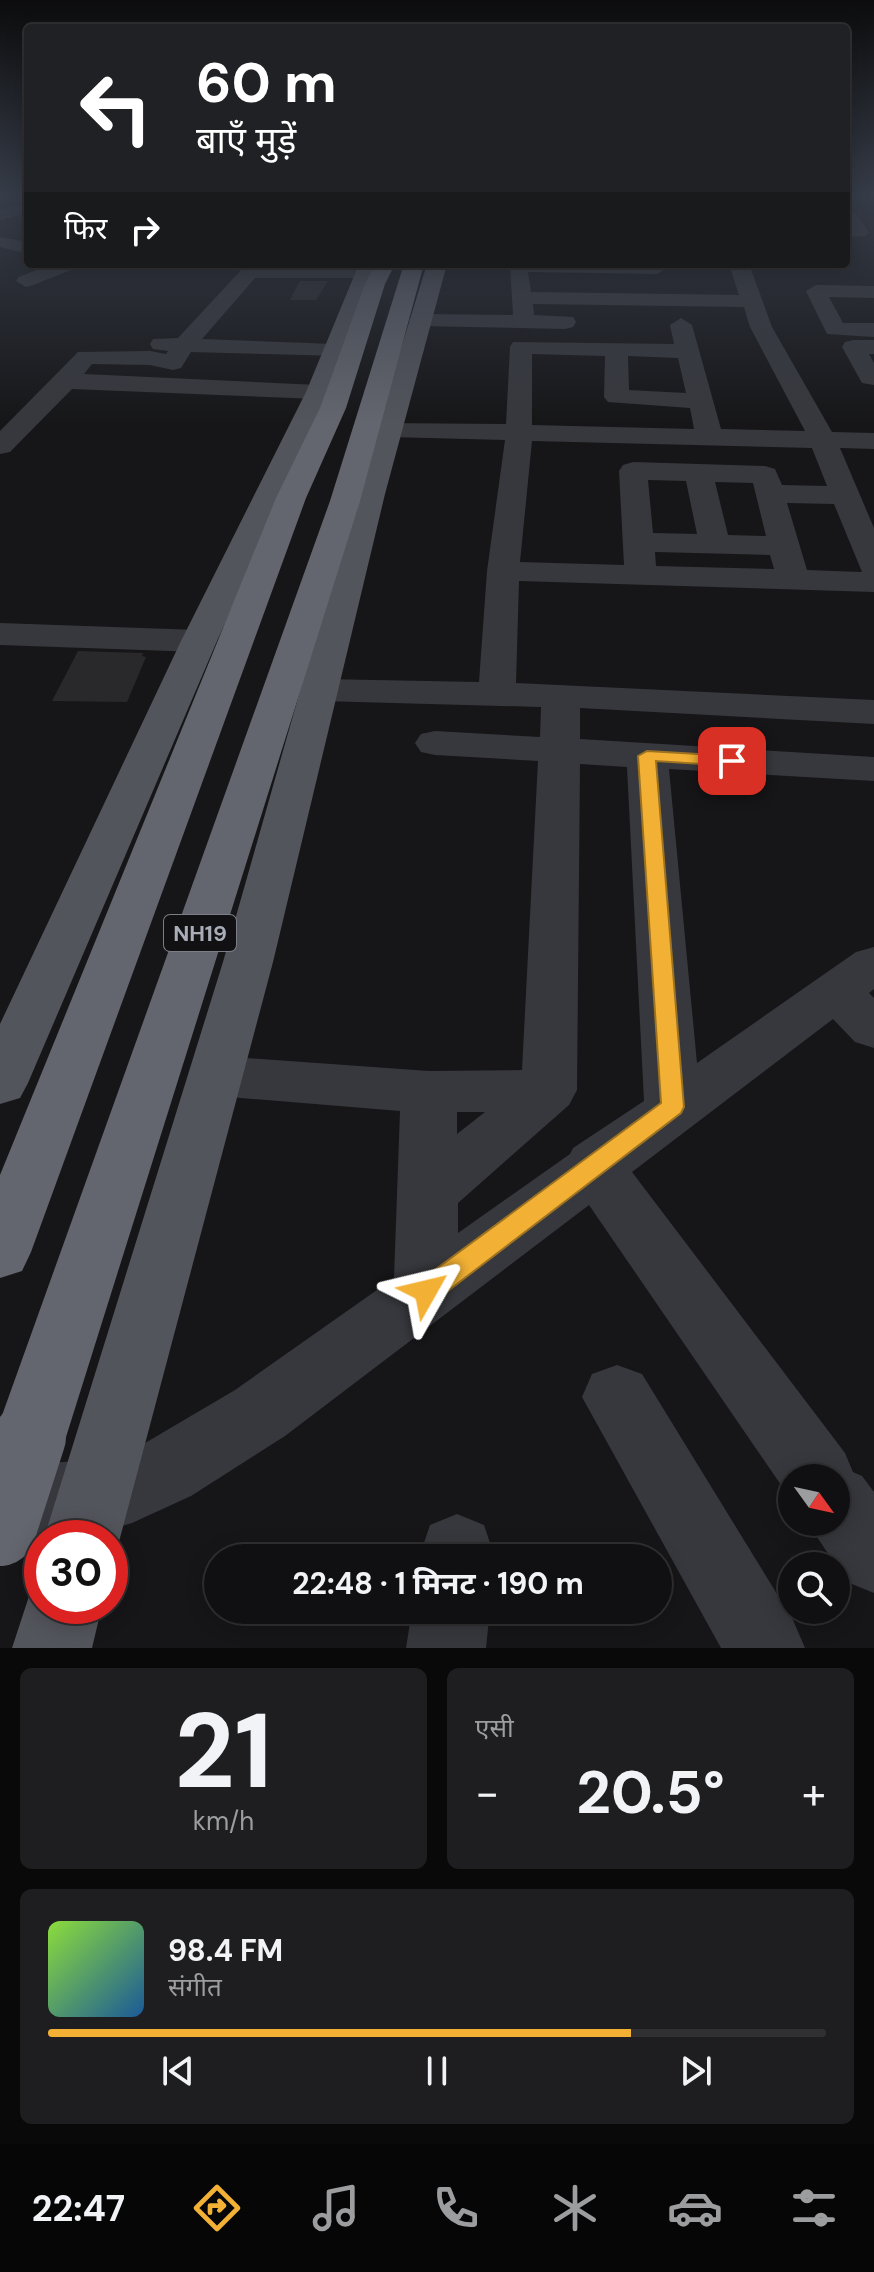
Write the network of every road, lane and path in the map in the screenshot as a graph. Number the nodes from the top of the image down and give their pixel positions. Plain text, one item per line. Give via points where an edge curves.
1 (54, 270) edge
2 (250, 270) edge
3 (372, 270) edge
4 (373, 270) edge
5 (412, 270) edge
6 (435, 270) edge
7 (519, 270) edge
8 (658, 270) edge
9 (741, 270) edge
10 (874, 280) edge
11 (26, 281) dead end
12 (816, 291) junction
13 (874, 292) edge
14 (524, 298) junction
15 (665, 299) junction
16 (750, 301) junction
17 (419, 320) junction
18 (524, 321) junction
19 (587, 322) dead end
20 (665, 323) dead end
21 (761, 327) junction
22 (835, 329) junction
23 (874, 330) edge
24 (182, 347) junction
25 (874, 347) edge
26 (616, 349) junction
27 (333, 351) junction
28 (687, 351) junction
29 (150, 358) junction
30 (873, 380) edge
31 (66, 381) junction
32 (700, 401) junction
33 (0, 417) edge
34 (28, 418) junction
35 (350, 419) junction
36 (519, 434) junction
37 (710, 438) junction
38 (750, 438) junction
39 (823, 440) junction
40 (874, 441) edge
41 (0, 446) edge
42 (699, 473) junction
43 (767, 485) junction
44 (670, 510) junction
45 (859, 511) edge
46 (638, 542) junction
47 (715, 544) junction
48 (784, 546) junction
49 (874, 566) edge
50 (503, 571) junction
51 (641, 576) junction
52 (793, 580) junction
53 (874, 582) edge
54 (0, 634) edge
55 (199, 641) junction
56 (322, 690) junction
57 (497, 694) junction
58 (561, 696) junction
59 (874, 712) edge
60 (435, 743) dead end
61 (557, 751) junction
62 (647, 756) junction
63 (874, 769) edge
64 (861, 994) edge
65 (217, 1076) junction
66 (0, 1083) edge
67 (549, 1090) junction
68 (429, 1092) junction
69 (673, 1107) junction
70 (594, 1165) junction
71 (428, 1193) junction
72 (0, 1252) edge
73 (426, 1291) junction
74 (617, 1397) dead end
75 (809, 1464) edge
76 (0, 1504) edge
77 (87, 1517) edge
78 (850, 1522) edge
79 (0, 1530) edge
80 (874, 1555) edge
81 (58, 1624) edge
82 (449, 1624) edge
83 (52, 1648) edge
84 (446, 1648) edge
85 (765, 1648) edge

1 - 11 street
2 - 24 street
3 - 27 main road
4 - 35 highway, NH19
5 - 35 highway, NH19
6 - 17 main road
7 - 14 street
8 - 15 street
9 - 16 street
10 - 12 street via 810,279
12 - 13 street
12 - 22 street
14 - 15 street
14 - 18 street
15 - 16 street
16 - 21 street
17 - 18 street
17 - 35 main road
18 - 19 street
20 - 28 street via 680,323
21 - 22 street
21 - 39 street
22 - 23 street
24 - 27 street
24 - 29 street via 173,363
24 - 29 street via 86,335
25 - 30 street via 853,347
26 - 28 street
26 - 32 street via 617,397
26 - 36 street via 521,347
27 - 35 main road
28 - 32 street
29 - 31 street via 86,357
31 - 34 street
31 - 35 street
32 - 37 street
33 - 34 street
34 - 41 street
35 - 36 street
35 - 55 main road
35 - 56 main road
35 - 72 highway, NH19 via 291,498
35 - 79 highway, NH19, bridge via 345,501
36 - 37 street
36 - 50 street
37 - 38 street
38 - 39 street
38 - 43 street
39 - 40 street
39 - 45 street
42 - 43 street
42 - 44 street
42 - 44 street via 633,471
43 - 45 street
43 - 48 street
44 - 46 street
44 - 47 street
45 - 49 street
46 - 47 street
46 - 51 street
47 - 48 street
48 - 52 street
50 - 51 street
50 - 57 street
51 - 52 street
52 - 53 street
54 - 55 street
55 - 66 main road
56 - 57 street
56 - 65 main road
57 - 58 street
58 - 59 street
58 - 61 street
60 - 61 street
61 - 62 street
61 - 67 street
62 - 63 street
62 - 69 street
64 - 69 street
65 - 68 street
65 - 77 main road
67 - 68 street
67 - 71 street
68 - 71 street
69 - 70 street
70 - 73 street
70 - 75 street
71 - 73 street
73 - 77 street via 199,1454
74 - 85 street
76 - 77 street
78 - 80 street
81 - 83 main road
82 - 84 street

